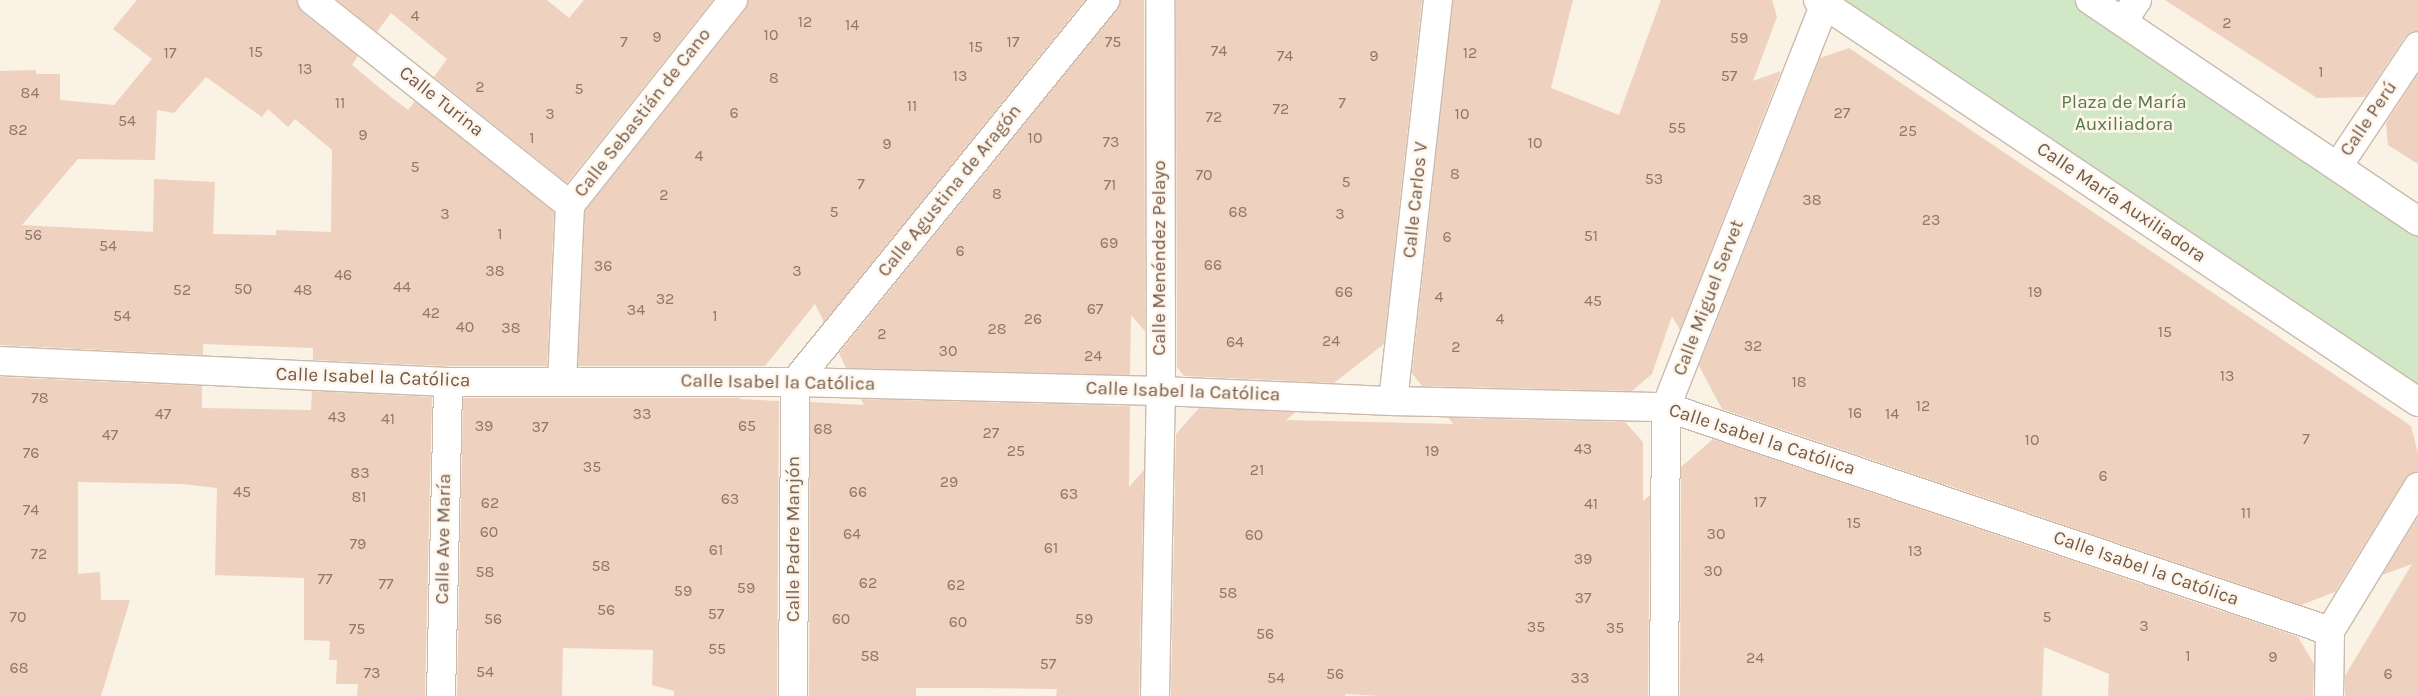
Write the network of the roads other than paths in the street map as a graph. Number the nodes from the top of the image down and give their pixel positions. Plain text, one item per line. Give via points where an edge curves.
1 (312, 0) edge
2 (733, 0) edge
3 (1105, 0) edge
4 (1160, 0) edge
5 (1438, 0) edge
6 (2090, 0) edge
7 (1823, 1) edge
8 (2130, 11) edge
9 (2418, 46) edge
10 (2338, 166) junction
11 (570, 205) junction
12 (2418, 220) edge
13 (0, 361) edge
14 (448, 382) junction
15 (562, 382) junction
16 (795, 382) junction
17 (1161, 391) junction
18 (1393, 401) junction
19 (2418, 402) edge
20 (1666, 407) junction
21 (2418, 487) edge
22 (2330, 631) junction
23 (441, 696) edge
24 (793, 696) edge
25 (1155, 696) edge
26 (1664, 696) edge
27 (2329, 696) edge

1 - 11 street, Calle Turina
2 - 11 street, Calle Sebastián de Cano
3 - 16 street, Calle Agustina de Aragón
4 - 17 street, Calle Menéndez Pelayo
5 - 18 street, Calle Carlos V
6 - 8 street
7 - 19 street, Calle María Auxiliadora
7 - 20 street, Calle Miguel Servet
8 - 10 street
9 - 10 street, Calle Perú
10 - 12 street
11 - 15 street, Calle Sebastián de Cano
13 - 14 street, Calle Isabel la Católica
14 - 15 street, Calle Isabel la Católica
14 - 23 street, Calle Ave María
15 - 16 street, Calle Isabel la Católica
16 - 17 street, Calle Isabel la Católica
16 - 24 street, Calle Padre Manjón
17 - 18 street, Calle Isabel la Católica
17 - 25 street, Calle Menéndez Pelayo
18 - 20 street, Calle Isabel la Católica
20 - 22 street, Calle Isabel la Católica
20 - 26 street, Calle Miguel Servet
21 - 22 street
22 - 27 street

